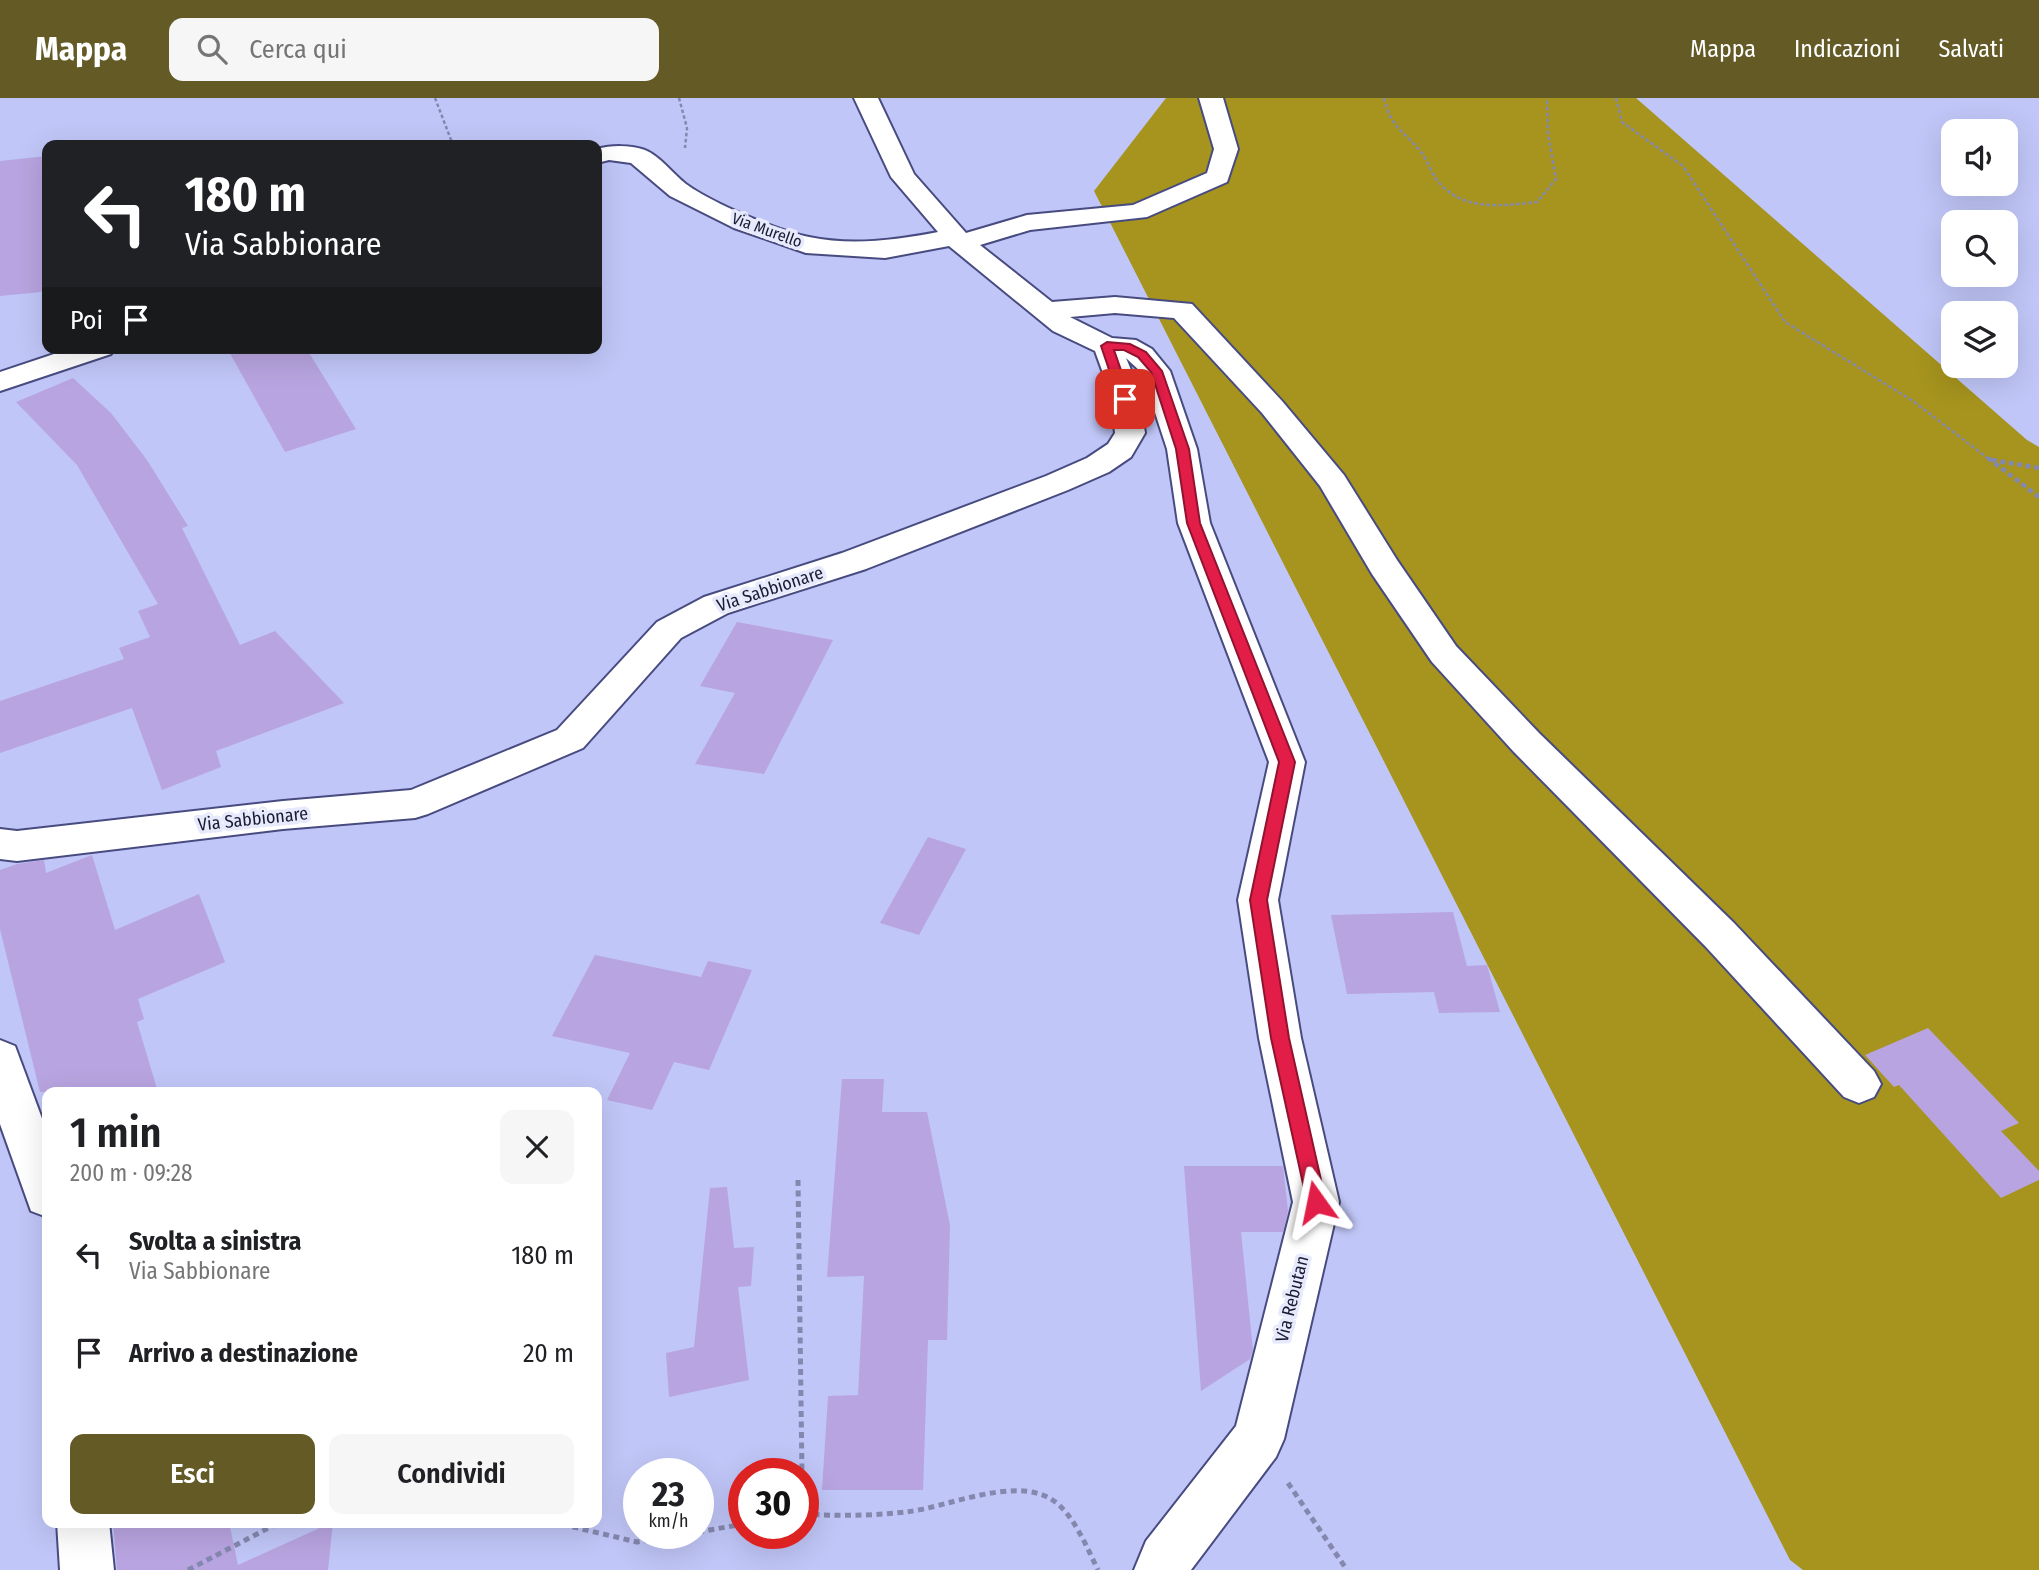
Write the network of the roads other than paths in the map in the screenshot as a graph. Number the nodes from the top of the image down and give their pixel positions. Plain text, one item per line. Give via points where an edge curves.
1 (866, 98) edge
2 (1211, 98) edge
3 (602, 155) edge
4 (958, 240) junction
5 (1045, 311) junction
6 (1107, 346) junction
7 (83, 354) edge
8 (0, 382) edge
9 (0, 844) edge
10 (0, 1059) edge
11 (1859, 1084) dead end
12 (42, 1181) edge
13 (84, 1528) edge
14 (87, 1570) edge
15 (1161, 1570) edge

1 - 4 street via 903,177
2 - 4 street, Via Murello via 1226,149 1218,177 1138,212 1027,223
3 - 4 street, Via Murello via 638,156 679,191 743,223 806,245 885,250
4 - 5 street
5 - 6 street
5 - 11 street via 1115,306 1182,310 1272,407 1333,482 1444,654
6 - 9 street, Via Sabbionare via 1128,415 1130,433 1120,450 1057,483 854,561 716,605 668,630 570,739 415,804 17,846
6 - 15 street, Via Rebutan via 1126,346 1156,371 1182,449 1194,523 1287,762 1258,900 1280,1038 1316,1202 1258,1438
7 - 8 street
10 - 12 street
13 - 14 street

